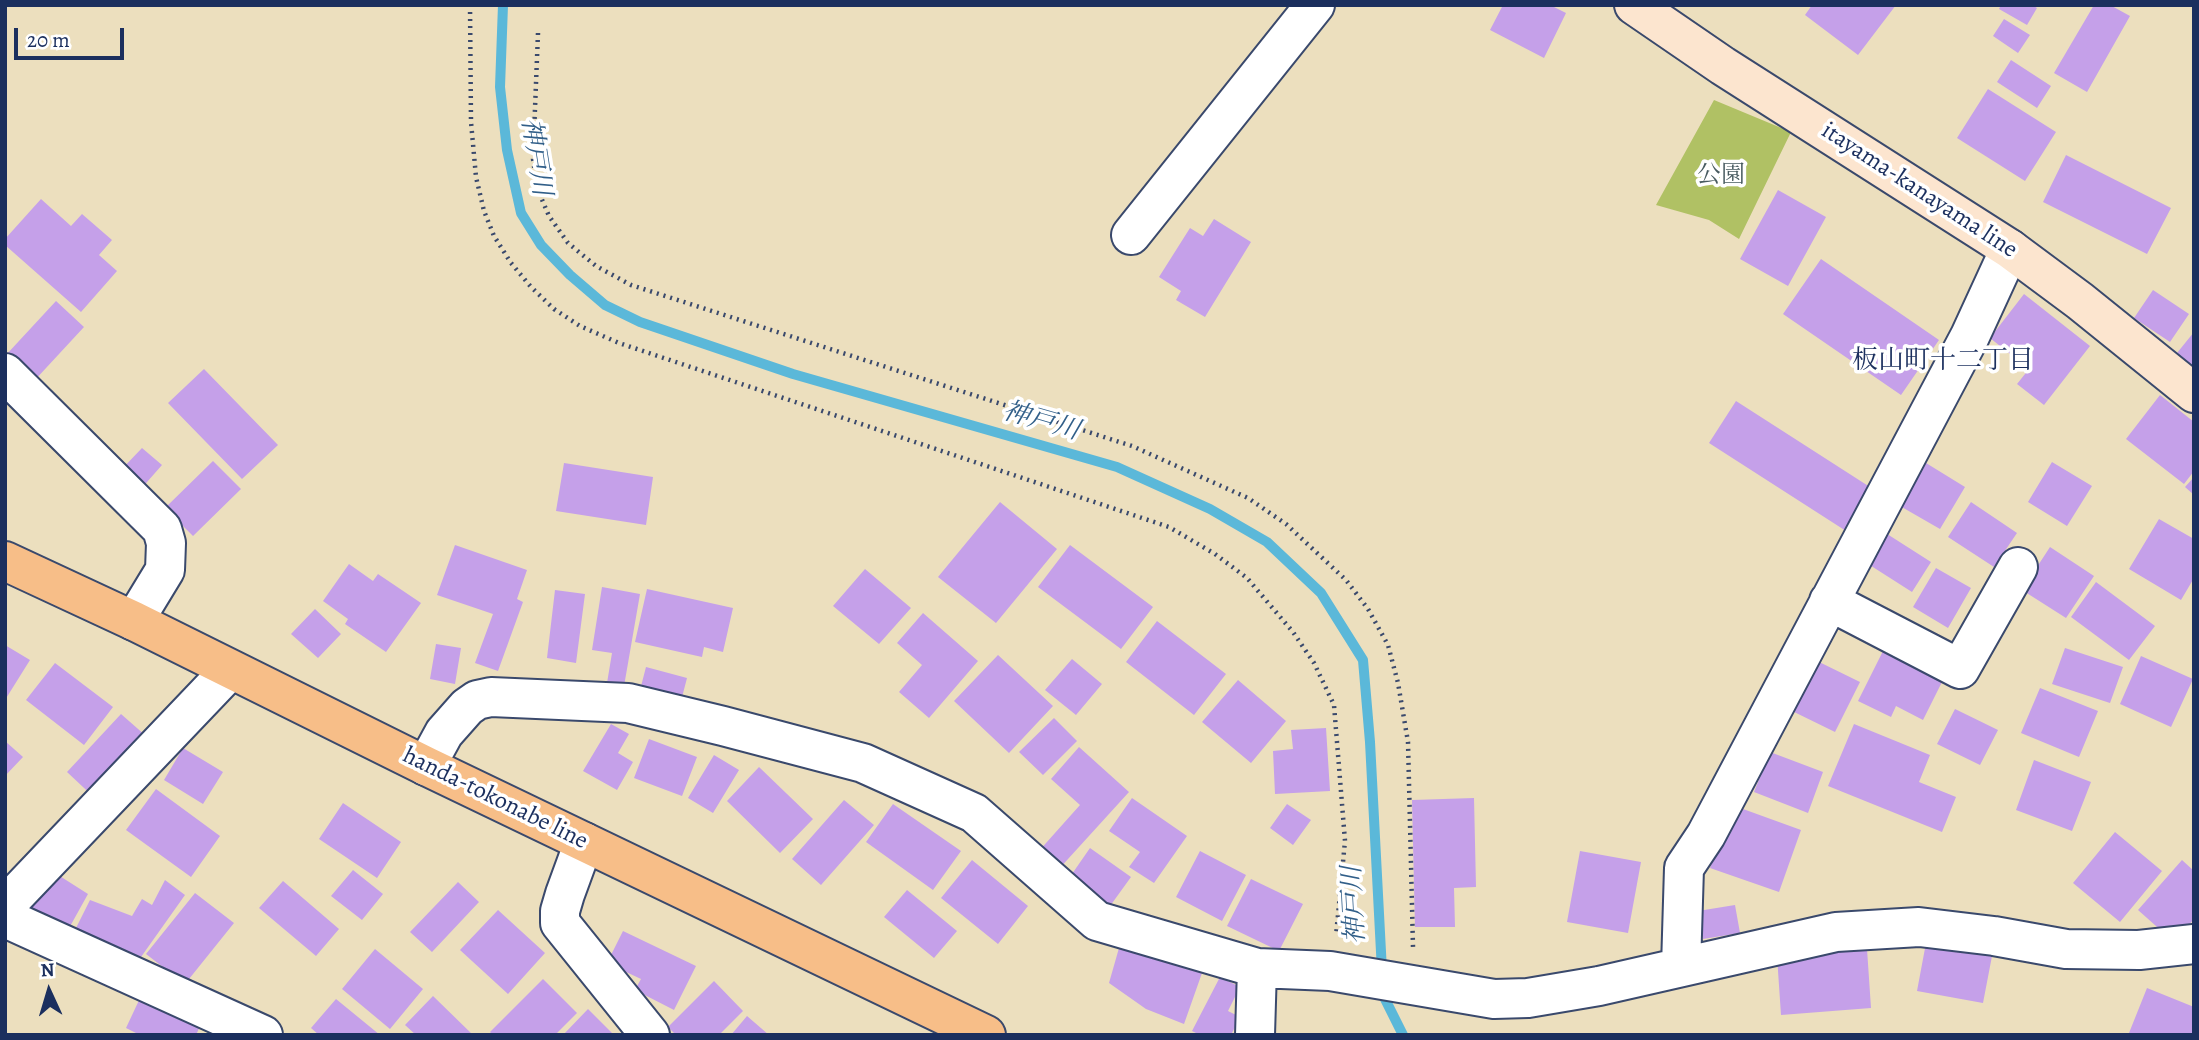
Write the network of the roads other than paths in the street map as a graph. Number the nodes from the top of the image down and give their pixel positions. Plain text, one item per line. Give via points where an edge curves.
1 (1315, 5) edge
2 (1634, 5) edge
3 (1131, 235) dead end
4 (2010, 249) junction
5 (5, 373) edge
6 (2194, 393) edge
7 (5, 561) edge
8 (2018, 567) dead end
9 (1829, 601) junction
10 (134, 621) junction
11 (230, 670) junction
12 (426, 766) junction
13 (584, 842) junction
14 (5, 906) edge
15 (5, 918) edge
16 (2194, 944) edge
17 (1681, 967) junction
18 (1257, 968) junction
19 (263, 1035) edge
20 (650, 1035) edge
21 (986, 1035) edge
22 (1255, 1035) edge

1 - 3 street
2 - 4 main road, itayama-kanayama line
4 - 6 main road, itayama-kanayama line
4 - 9 street via 1970,336
5 - 10 street via 162,529 165,570
7 - 10 main road, handa-tokonabe line
8 - 9 street via 1960,669
9 - 17 street via 1706,835 1684,868
10 - 11 main road, handa-tokonabe line
11 - 12 main road, handa-tokonabe line
11 - 14 street
12 - 13 main road, handa-tokonabe line
12 - 18 street via 444,733 467,707 491,698 628,703 723,726 863,763 974,813 1097,921
13 - 20 street via 560,911 561,922
13 - 21 main road, handa-tokonabe line
15 - 19 street
16 - 17 street via 2138,950 2066,948 1919,927 1836,932
17 - 18 street via 1528,999 1494,999 1340,973
18 - 22 street

